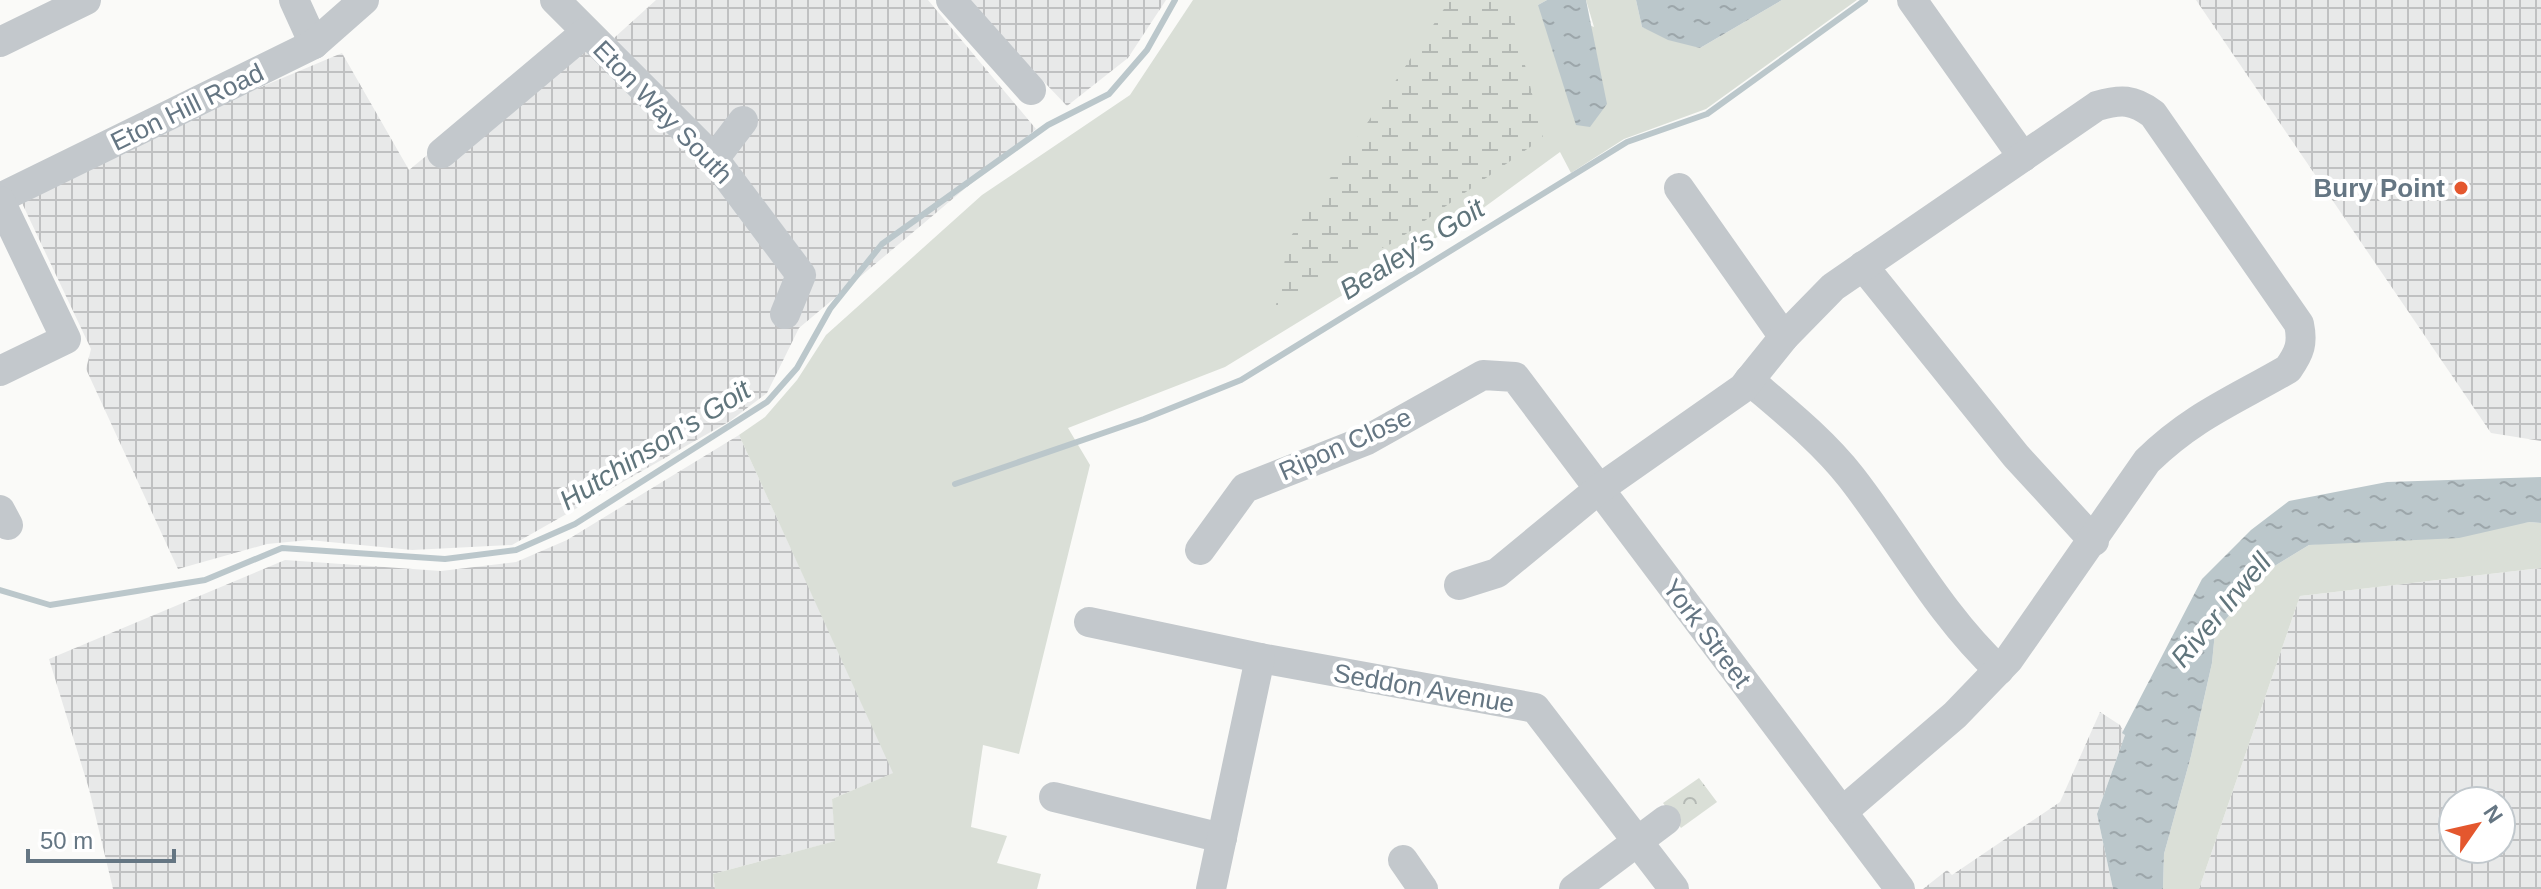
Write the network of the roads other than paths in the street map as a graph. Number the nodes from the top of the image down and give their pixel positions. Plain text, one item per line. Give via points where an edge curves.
1 (86, 0) edge
2 (294, 0) edge
3 (364, 0) edge
4 (555, 0) edge
5 (951, 0) edge
6 (1912, 0) edge
7 (586, 32) junction
8 (0, 42) edge
9 (314, 44) junction
10 (1031, 90) dead end
11 (743, 121) dead end
12 (442, 153) dead end
13 (2023, 157) junction
14 (714, 159) junction
15 (1679, 188) dead end
16 (0, 199) edge
17 (1863, 266) junction
18 (785, 314) dead end
19 (1784, 337) junction
20 (0, 371) edge
21 (1515, 377) joint
22 (1749, 380) junction
23 (1599, 489) junction
24 (2094, 541) junction
25 (1200, 550) dead end
26 (1459, 585) dead end
27 (1089, 622) dead end
28 (1260, 658) junction
29 (1999, 670) junction
30 (1054, 797) dead end
31 (1842, 812) junction
32 (1666, 820) dead end
33 (1222, 838) junction
34 (1638, 842) junction
35 (1403, 860) dead end
36 (1211, 889) edge
37 (1423, 889) edge
38 (1574, 889) edge
39 (1674, 889) edge
40 (1900, 889) edge

1 - 8 street
2 - 9 street
3 - 9 street, Eton Hill Road
4 - 7 street, Eton Way South
5 - 10 street
6 - 13 street
7 - 12 street, Eton Way South
7 - 14 street, Eton Way South
9 - 16 street, Eton Hill Road
11 - 14 street
13 - 17 street
13 - 24 street via 2097,106 2136,102 2153,114 2299,324 2303,342 2288,369 2175,433 2147,461
14 - 18 street, Eton Way South via 801,275
15 - 19 street
16 - 20 street via 66,339
17 - 19 street via 1833,287
17 - 24 street via 2016,456
19 - 22 street
21 - 23 street, York Street
21 - 25 street, Ripon Close via 1483,375 1367,440 1245,488
22 - 23 street
22 - 29 street via 1848,473 1949,617
23 - 26 street via 1497,573
23 - 31 street, York Street
24 - 29 street
27 - 28 street, Seddon Avenue
28 - 33 street
28 - 34 street, Seddon Avenue via 1535,708
29 - 31 street
30 - 33 street
31 - 40 street, York Street
32 - 34 street
33 - 36 street
34 - 38 street
34 - 39 street, Seddon Avenue
35 - 37 street

